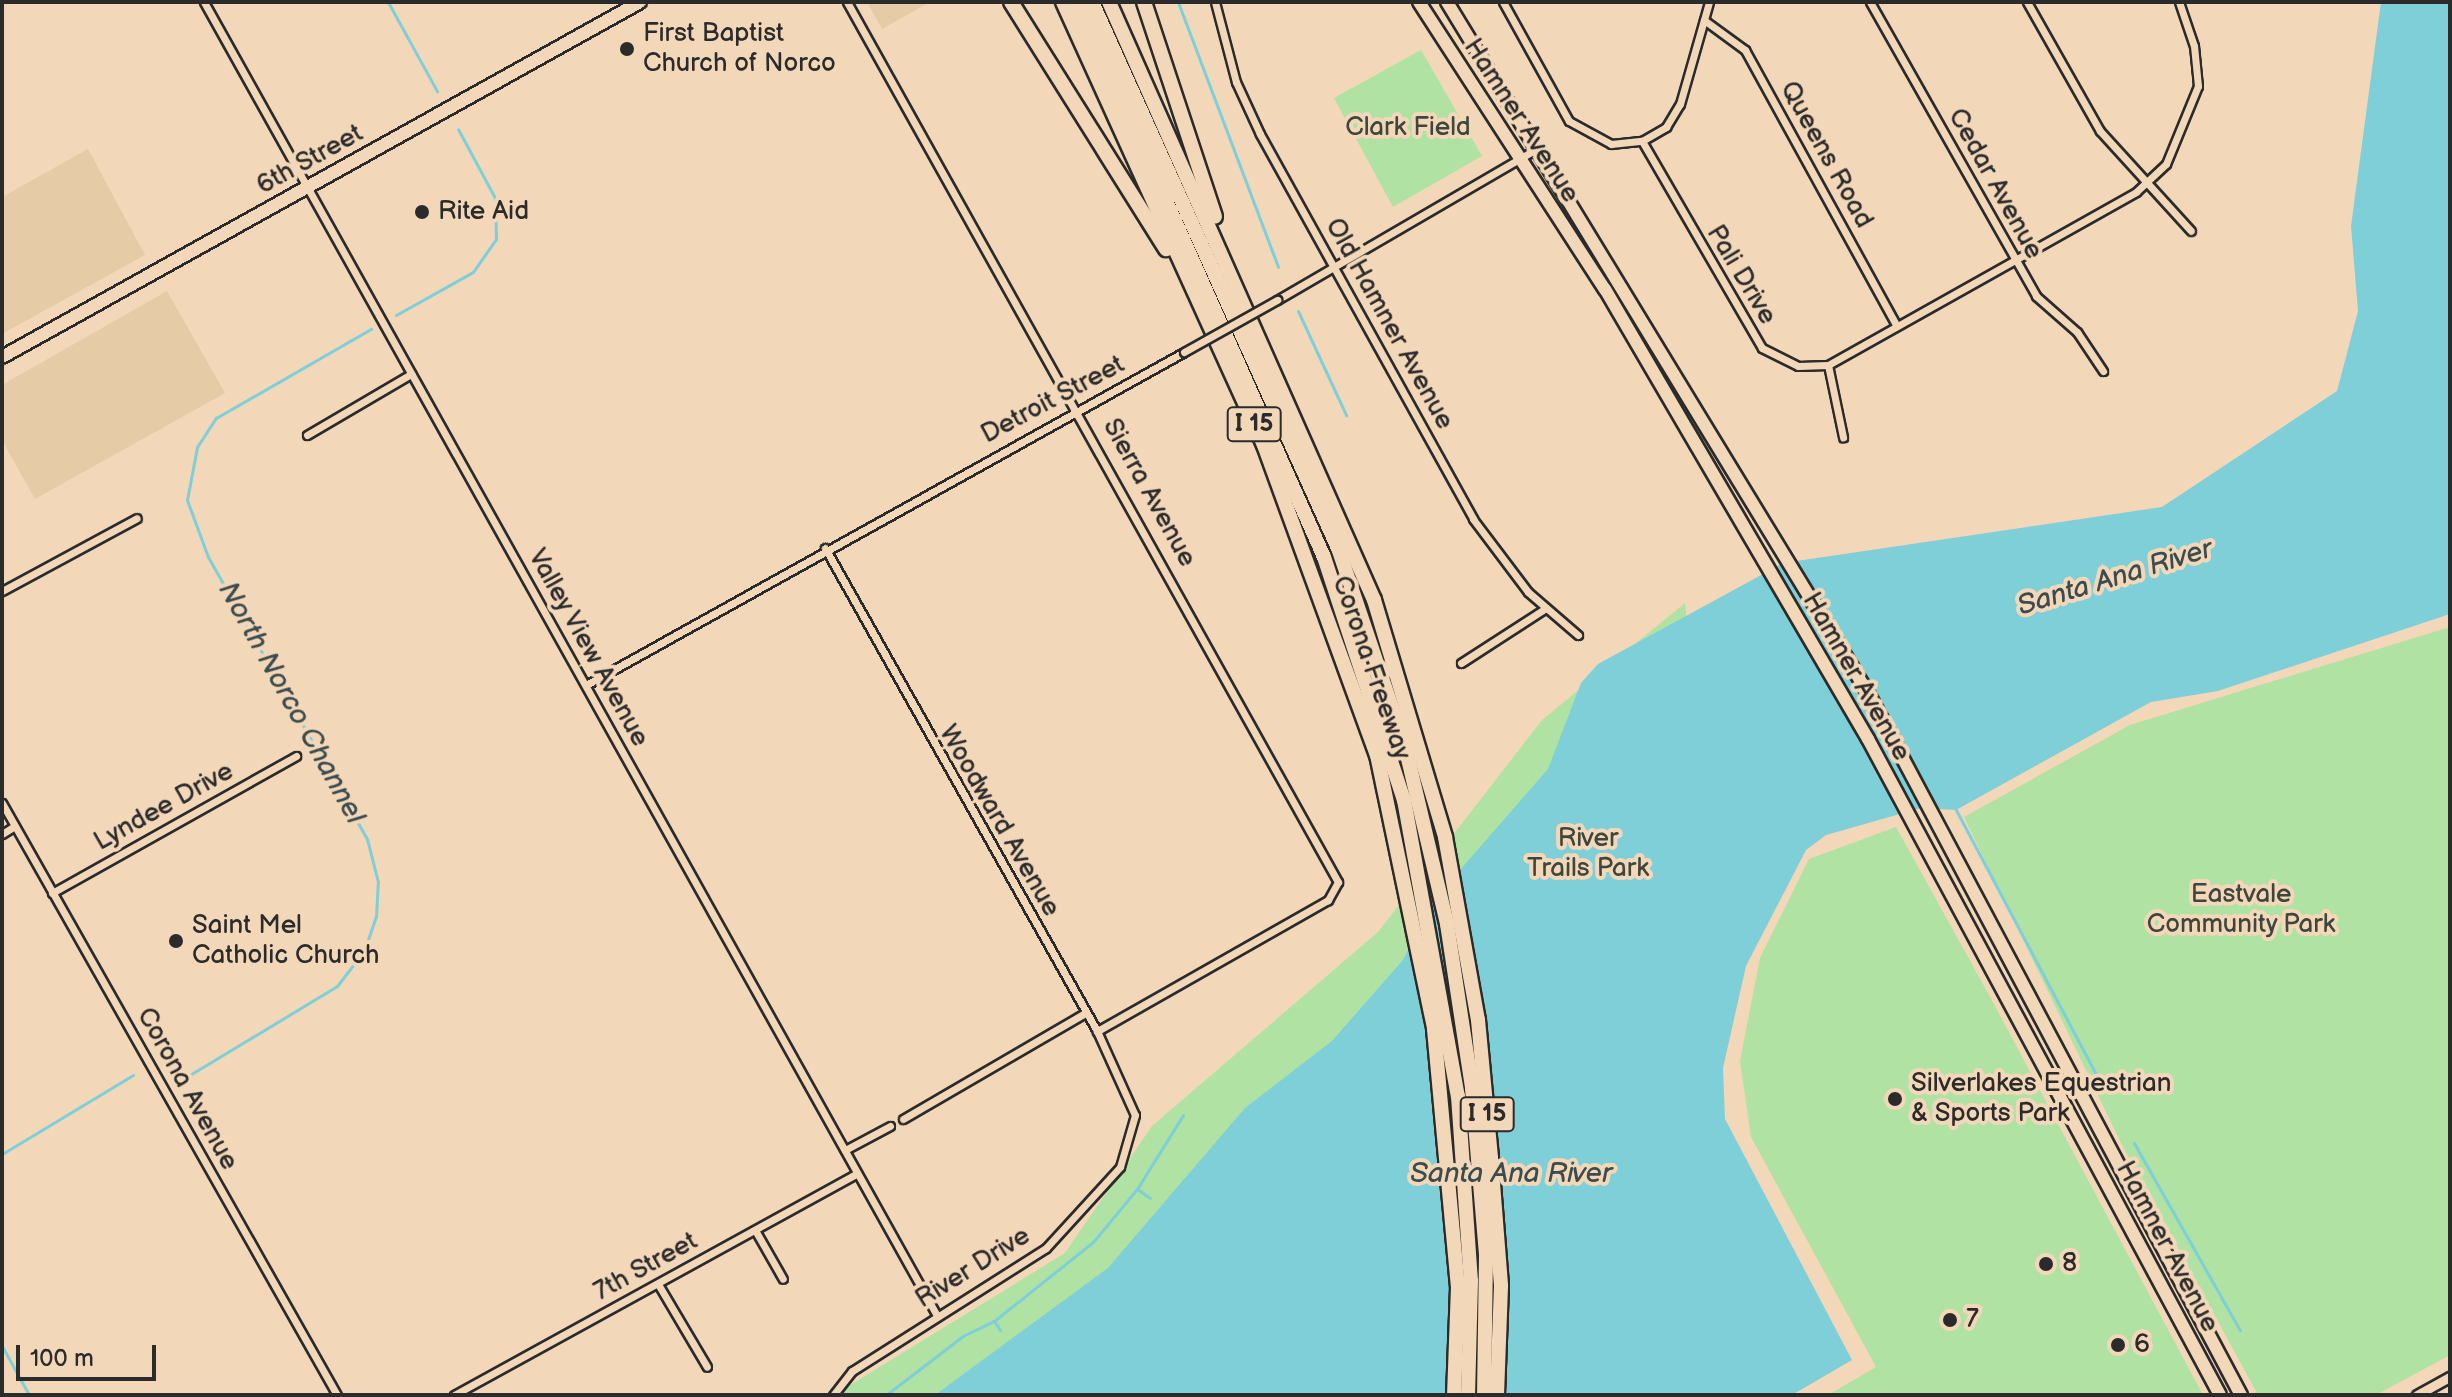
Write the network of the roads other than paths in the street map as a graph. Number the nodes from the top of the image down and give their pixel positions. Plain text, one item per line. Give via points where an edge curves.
1 (640, 2) edge
2 (847, 2) edge
3 (1011, 2) edge
4 (1063, 2) edge
5 (1078, 2) edge
6 (1092, 2) edge
7 (1109, 2) edge
8 (1144, 2) edge
9 (1215, 2) edge
10 (1419, 2) edge
11 (1447, 2) edge
12 (1503, 2) edge
13 (1709, 2) edge
14 (1870, 2) edge
15 (2027, 2) edge
16 (2179, 2) edge
17 (206, 3) edge
18 (1704, 20) junction
19 (1642, 141) junction
20 (1538, 148) junction
21 (1519, 159) junction
22 (2148, 182) junction
23 (305, 188) junction
24 (2191, 231) dead end
25 (2014, 261) junction
26 (1336, 267) junction
27 (1239, 289) junction
28 (1201, 307) junction
29 (1897, 326) junction
30 (2, 357) edge
31 (1828, 365) junction
32 (2103, 371) dead end
33 (411, 374) junction
34 (1079, 409) junction
35 (307, 435) dead end
36 (1843, 437) dead end
37 (137, 518) dead end
38 (825, 548) junction
39 (2, 591) edge
40 (1546, 608) junction
41 (1578, 635) dead end
42 (1461, 663) dead end
43 (586, 685) junction
44 (296, 756) dead end
45 (2, 803) edge
46 (15, 826) junction
47 (2, 834) edge
48 (1410, 858) junction
49 (52, 893) junction
50 (1085, 1013) junction
51 (1097, 1031) junction
52 (1135, 1115) joint
53 (903, 1119) dead end
54 (890, 1126) dead end
55 (845, 1150) junction
56 (857, 1173) junction
57 (755, 1230) junction
58 (783, 1279) dead end
59 (658, 1284) junction
60 (936, 1314) junction
61 (707, 1367) dead end
62 (2450, 1377) edge
63 (337, 1395) edge
64 (454, 1395) edge
65 (833, 1395) edge
66 (1454, 1395) edge
67 (1468, 1395) edge
68 (1484, 1395) edge
69 (1497, 1395) edge
70 (2220, 1395) edge
71 (2241, 1395) edge
72 (2417, 1395) edge

1 - 23 main road, 6th Street
2 - 34 street, Sierra Avenue
3 - 28 highway
4 - 28 highway, Corona Freeway / I 15
5 - 48 highway via 1324,557 1369,679
6 - 68 highway via 1338,548 1405,746 1430,847 1472,1088 1486,1256
7 - 27 highway, Corona Freeway / I 15
8 - 27 highway
9 - 26 street, Old Hamner Avenue via 1236,82
10 - 21 main road, Hamner Avenue
11 - 20 main road, Hamner Avenue
12 - 19 street via 1569,121 1611,144
13 - 18 street
14 - 25 street, Cedar Avenue
15 - 22 street via 2100,131
16 - 22 street via 2198,86 2181,138
17 - 23 street, Valley View Avenue
18 - 19 street via 1680,104 1666,127
18 - 29 street, Queens Road via 1745,50
19 - 31 street, Pali Drive via 1762,348 1798,366
20 - 21 street, Detroit Street
20 - 71 main road, Hamner Avenue via 1778,543 2024,978
21 - 26 street, Detroit Street
21 - 70 main road, Hamner Avenue via 1605,289 1757,549 2000,980
22 - 24 street
22 - 25 street
23 - 30 main road, 6th Street
23 - 33 street, Valley View Avenue
25 - 29 street
25 - 32 street, Cedar Avenue
26 - 34 street, Detroit Street, bridge
26 - 40 street, Old Hamner Avenue via 1473,519
27 - 69 highway, Corona Freeway / I 15 via 1374,600 1445,837 1478,1020 1491,1158 1501,1286
28 - 48 highway, Corona Freeway / I 15 via 1330,615
29 - 31 street
31 - 36 street
33 - 35 street
33 - 43 street, Valley View Avenue
34 - 38 street, Detroit Street
34 - 51 street, Sierra Avenue via 1338,882 1328,900
37 - 39 street
38 - 43 street, Detroit Street
38 - 50 street, Woodward Avenue
40 - 41 street, Old Hamner Avenue
40 - 42 street
43 - 55 street, Valley View Avenue
44 - 49 street, Lyndee Drive
45 - 46 street, Corona Avenue
46 - 47 street
46 - 49 street, Corona Avenue
48 - 66 highway, Corona Freeway / I 15 via 1449,1162 1458,1287
48 - 67 highway via 1458,1096 1471,1281
49 - 63 street, Corona Avenue
50 - 51 street, Woodward Avenue
50 - 53 street
51 - 52 street, Woodward Avenue
52 - 60 street, River Drive via 1120,1167 1046,1248
54 - 55 street
55 - 56 street, Valley View Avenue
56 - 57 street, 7th Street
56 - 60 street, Valley View Avenue
57 - 58 street
57 - 59 street, 7th Street
59 - 61 street
59 - 64 street, 7th Street
60 - 65 street, River Drive via 852,1371
62 - 72 street

